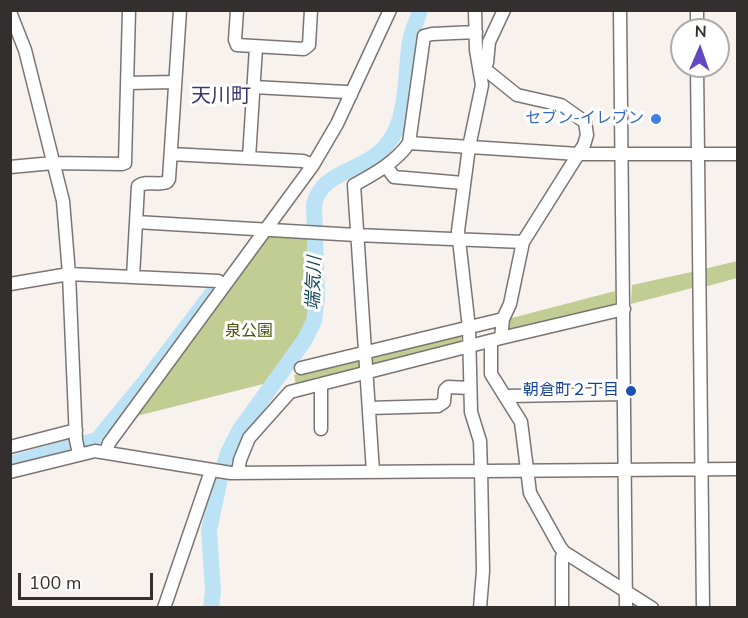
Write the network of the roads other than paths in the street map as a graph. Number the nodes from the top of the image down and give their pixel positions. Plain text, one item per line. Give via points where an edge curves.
1 (129, 10) edge
2 (180, 10) edge
3 (237, 10) edge
4 (311, 10) edge
5 (390, 10) edge
6 (475, 10) edge
7 (504, 10) edge
8 (620, 10) edge
9 (10, 12) edge
10 (13, 28) edge
11 (476, 32) junction
12 (256, 47) junction
13 (483, 54) junction
14 (480, 68) junction
15 (697, 78) edge
16 (174, 82) junction
17 (127, 83) junction
18 (254, 87) junction
19 (351, 94) junction
20 (409, 144) junction
21 (469, 147) junction
22 (171, 154) junction
23 (578, 154) junction
24 (622, 154) junction
25 (699, 154) junction
26 (738, 154) edge
27 (249, 158) junction
28 (53, 163) junction
29 (313, 165) junction
30 (386, 166) junction
31 (10, 167) edge
32 (464, 183) junction
33 (136, 222) junction
34 (266, 229) junction
35 (356, 235) junction
36 (459, 239) junction
37 (523, 242) junction
38 (69, 274) junction
39 (133, 277) junction
40 (10, 284) edge
41 (224, 285) junction
42 (624, 309) junction
43 (503, 319) junction
44 (469, 328) junction
45 (496, 339) junction
46 (470, 346) junction
47 (365, 351) junction
48 (301, 368) dead end
49 (367, 372) junction
50 (321, 384) junction
51 (470, 388) junction
52 (623, 394) junction
53 (507, 396) junction
54 (369, 408) junction
55 (321, 429) dead end
56 (77, 443) junction
57 (10, 447) edge
58 (106, 452) junction
59 (701, 469) junction
60 (738, 469) edge
61 (481, 470) junction
62 (528, 470) junction
63 (624, 470) junction
64 (10, 472) edge
65 (224, 472) junction
66 (373, 472) junction
67 (564, 552) junction
68 (626, 591) junction
69 (164, 608) edge
70 (480, 608) edge
71 (562, 608) edge
72 (626, 608) edge
73 (652, 608) edge
74 (703, 608) edge

1 - 17 street
2 - 16 street
3 - 12 street via 235,43
4 - 12 street via 308,48
5 - 19 street
6 - 11 street
7 - 13 street
8 - 24 street
9 - 10 street
10 - 28 street via 26,50
11 - 13 street
11 - 20 street via 424,36
12 - 18 street
13 - 14 street
14 - 21 street via 482,85
14 - 23 street via 517,95 561,105 583,120 587,135
15 - 25 street
16 - 17 street
16 - 22 street
17 - 28 street via 125,162
18 - 19 street
18 - 27 street
19 - 29 street
20 - 21 street
20 - 30 street
21 - 23 street
21 - 32 street
22 - 27 street
22 - 33 street via 167,182 138,186
23 - 24 street
23 - 37 street
24 - 25 street
24 - 42 street
25 - 26 street
25 - 59 street
27 - 29 street
28 - 31 street
28 - 38 street via 63,201
29 - 34 street
30 - 32 street via 394,177
30 - 35 street via 354,185
32 - 36 street
33 - 34 street
33 - 39 street
34 - 35 street
34 - 41 street
35 - 36 street
35 - 47 street
36 - 37 street
36 - 44 street
37 - 43 street via 510,304
38 - 39 street
38 - 40 street
38 - 56 street
39 - 41 street via 219,281
41 - 58 street
42 - 45 street
42 - 52 street
43 - 44 street
43 - 45 street
44 - 46 street
44 - 47 street
45 - 46 street
45 - 53 street via 489,370
46 - 49 street
46 - 51 street
47 - 48 street
47 - 49 street
49 - 50 street
49 - 54 street
50 - 55 street
50 - 65 street via 286,394 249,438 240,460
51 - 54 street via 448,387 444,402 438,406
51 - 61 street
52 - 53 street
52 - 63 street
53 - 62 street via 521,422
54 - 66 street
56 - 57 street
56 - 58 street
56 - 64 street
58 - 65 street
59 - 60 street
59 - 63 street
59 - 74 street
61 - 62 street
61 - 66 street
61 - 70 street
62 - 63 street
62 - 67 street via 530,494
63 - 68 street
65 - 66 street
65 - 69 street
67 - 68 street
67 - 71 street
68 - 72 street
68 - 73 street

